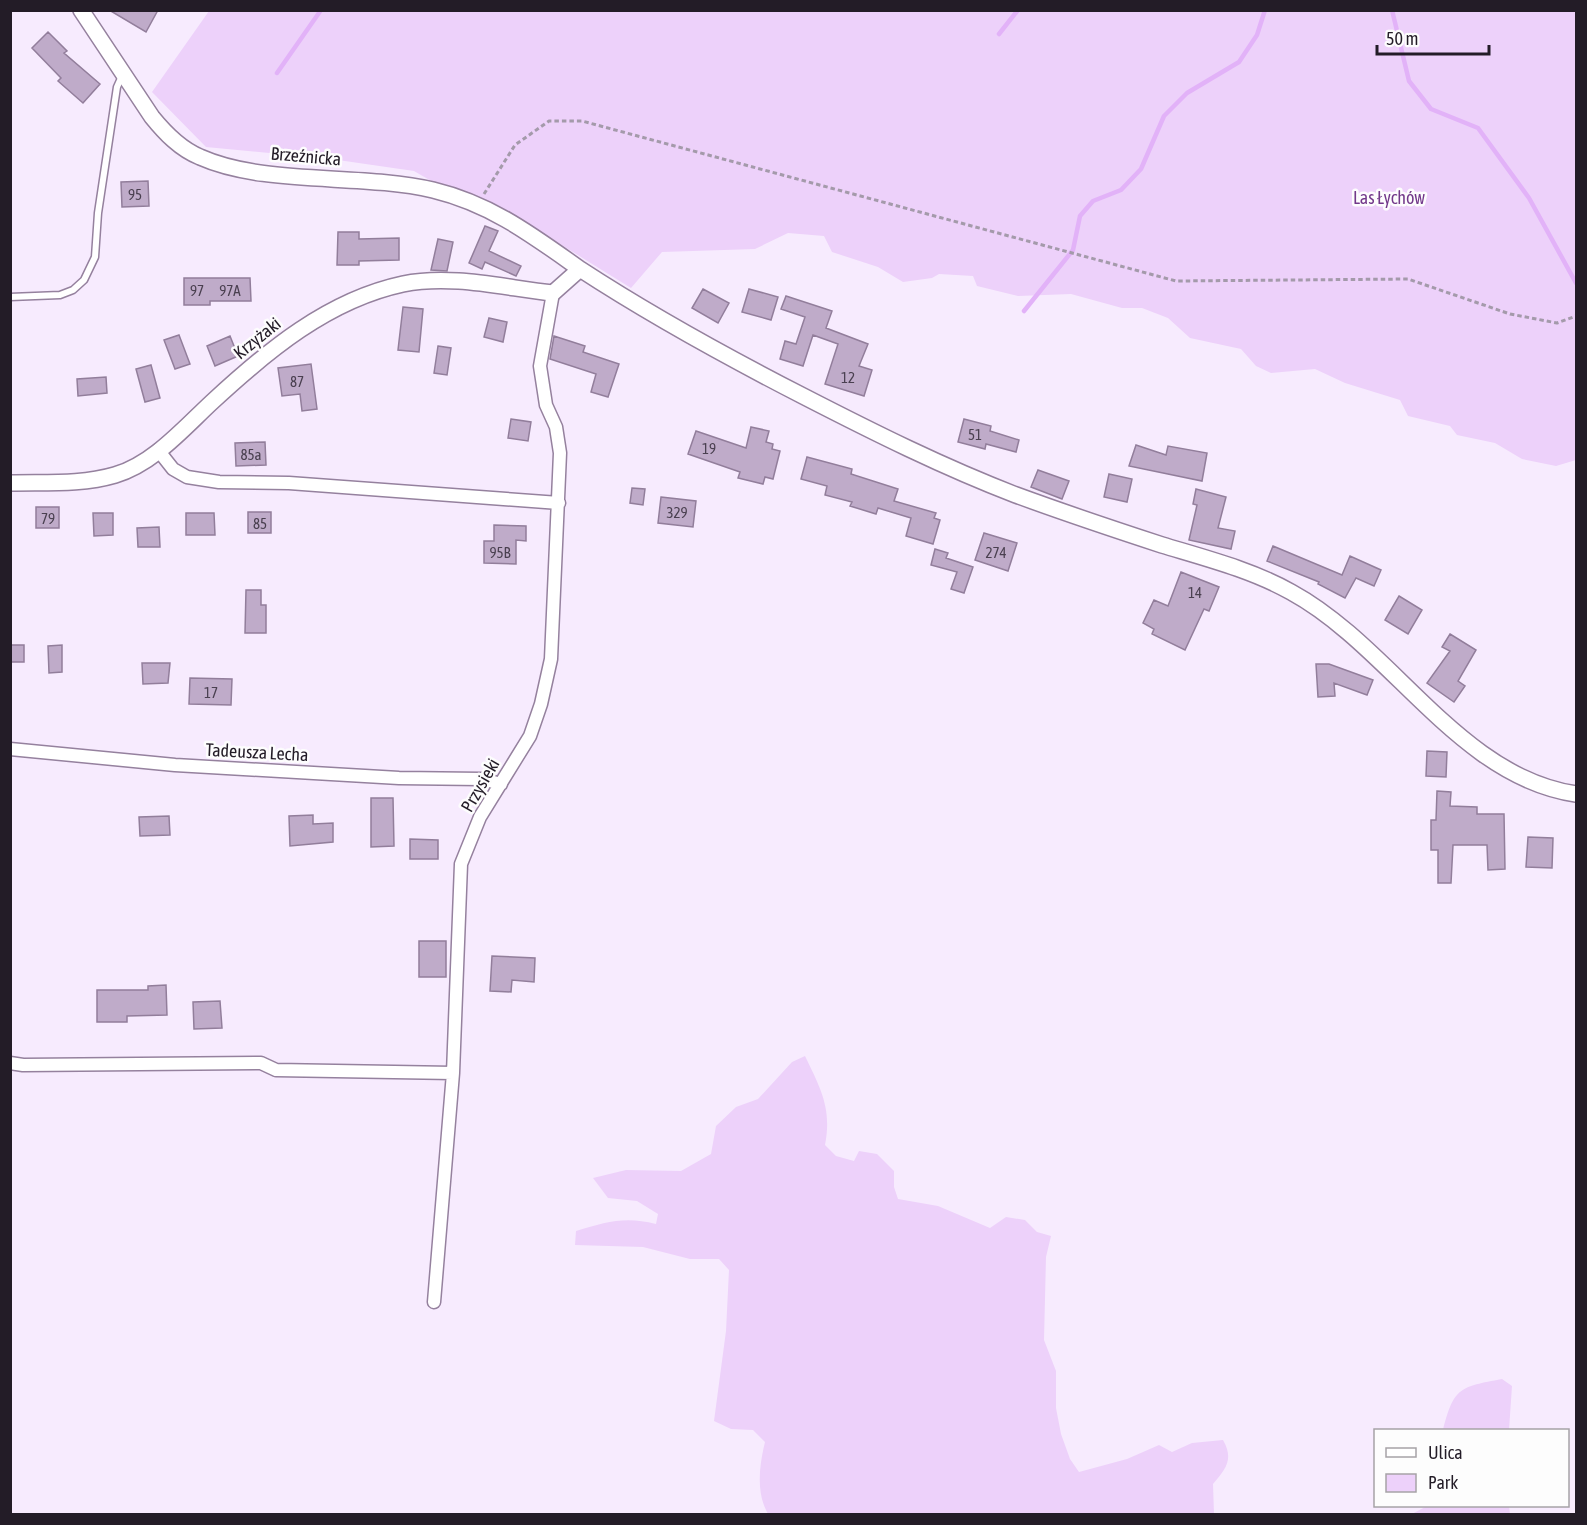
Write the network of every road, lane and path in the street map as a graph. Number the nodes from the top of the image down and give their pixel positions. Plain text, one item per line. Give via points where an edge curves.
1 (81, 10) edge
2 (123, 74) junction
3 (478, 203) junction
4 (579, 269) junction
5 (553, 293) junction
6 (10, 297) edge
7 (1576, 316) edge
8 (158, 450) junction
9 (10, 483) edge
10 (559, 503) junction
11 (10, 749) edge
12 (501, 784) junction
13 (1576, 794) edge
14 (10, 1063) edge
15 (453, 1073) junction
16 (434, 1302) dead end

1 - 2 street, Brzeźnicka
2 - 3 street, Brzeźnicka via 164,132 199,157 232,168 432,189
2 - 6 lane via 117,87 95,257 84,280 60,295
3 - 4 street, Brzeźnicka
3 - 7 path via 515,145 549,120 582,121 1176,281 1408,279 1510,314 1557,323
4 - 5 street
4 - 13 street, Brzeźnicka via 700,342 948,468 1085,521 1216,561 1288,589 1352,634 1486,758 1524,778
5 - 8 street, Krzyżaki via 430,281 402,284 360,298 307,323
5 - 10 street, Przysieki via 540,366 546,405 556,426 561,453
8 - 9 street, Krzyżaki via 117,475 84,482
8 - 10 street via 173,469 187,477 219,482 289,483
10 - 12 street, Przysieki via 551,659 542,704 530,736
11 - 12 street, Tadeusza Lecha via 175,765 483,779
12 - 15 street, Przysieki via 480,818 461,864
14 - 15 street via 261,1062 276,1070
15 - 16 street, Przysieki

